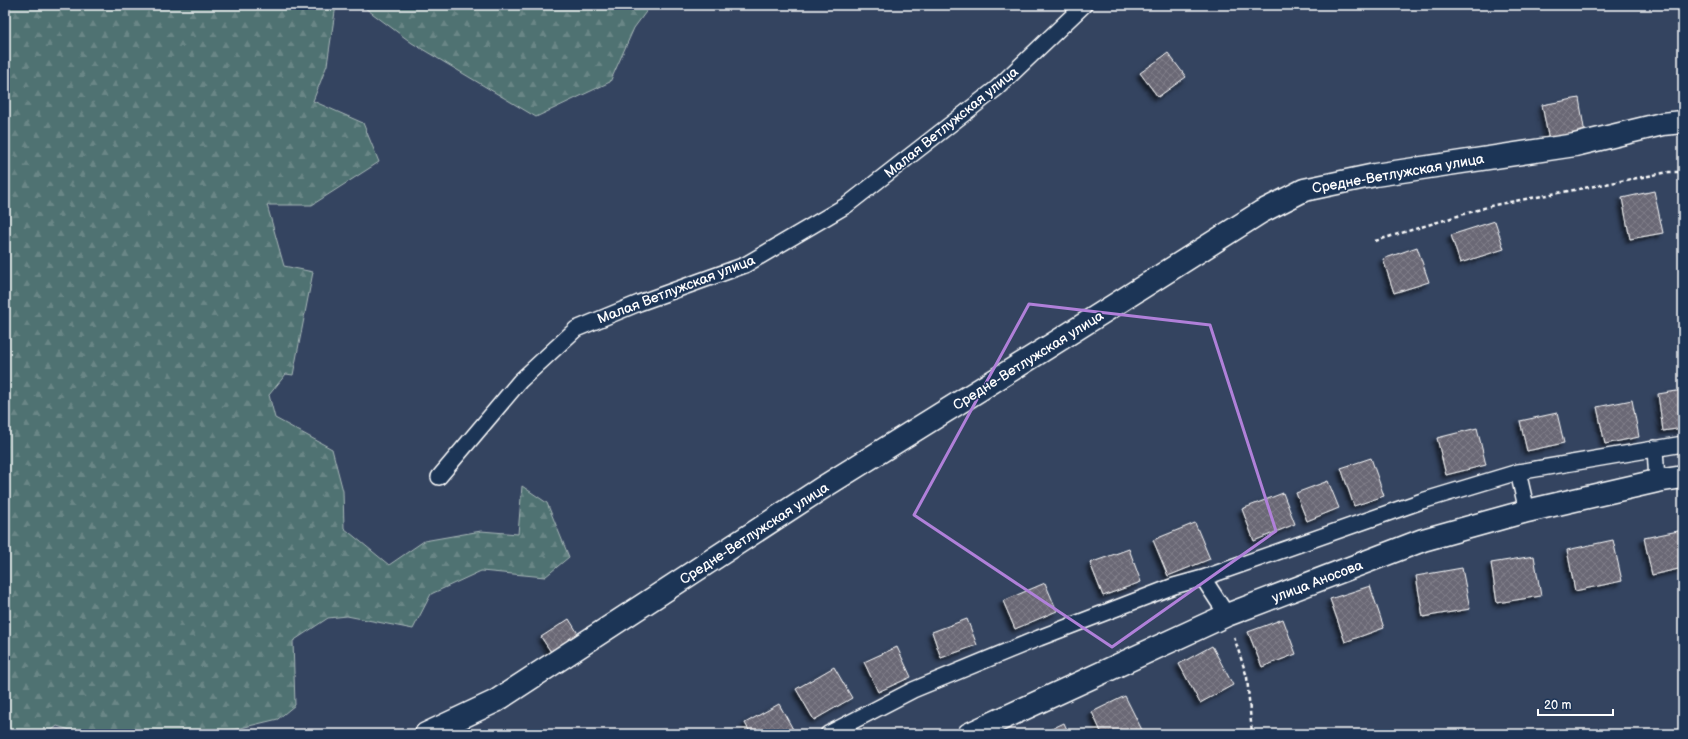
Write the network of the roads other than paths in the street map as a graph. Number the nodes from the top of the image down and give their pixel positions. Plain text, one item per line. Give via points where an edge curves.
1 (1084, 5) edge
2 (1683, 122) edge
3 (1683, 444) edge
4 (1655, 448) junction
5 (1518, 472) junction
6 (439, 477) dead end
7 (1683, 477) edge
8 (1657, 481) junction
9 (1527, 512) junction
10 (1204, 578) junction
11 (1227, 615) junction
12 (426, 734) edge
13 (828, 734) edge
14 (968, 734) edge

1 - 6 lane, Малая Ветлужская улица via 997,88 847,205 745,265 576,328 520,381
2 - 12 street, Средне-Ветлужская улица via 1662,124 1575,145 1375,175 1304,190 1261,212 829,484 496,701
3 - 4 lane
4 - 5 lane
4 - 8 lane
5 - 9 lane
5 - 10 lane via 1422,501
7 - 8 street, улица Аносова
8 - 9 street, улица Аносова
9 - 11 street, улица Аносова via 1423,540
10 - 11 lane
10 - 13 lane via 1174,586 913,690
11 - 14 street, улица Аносова

